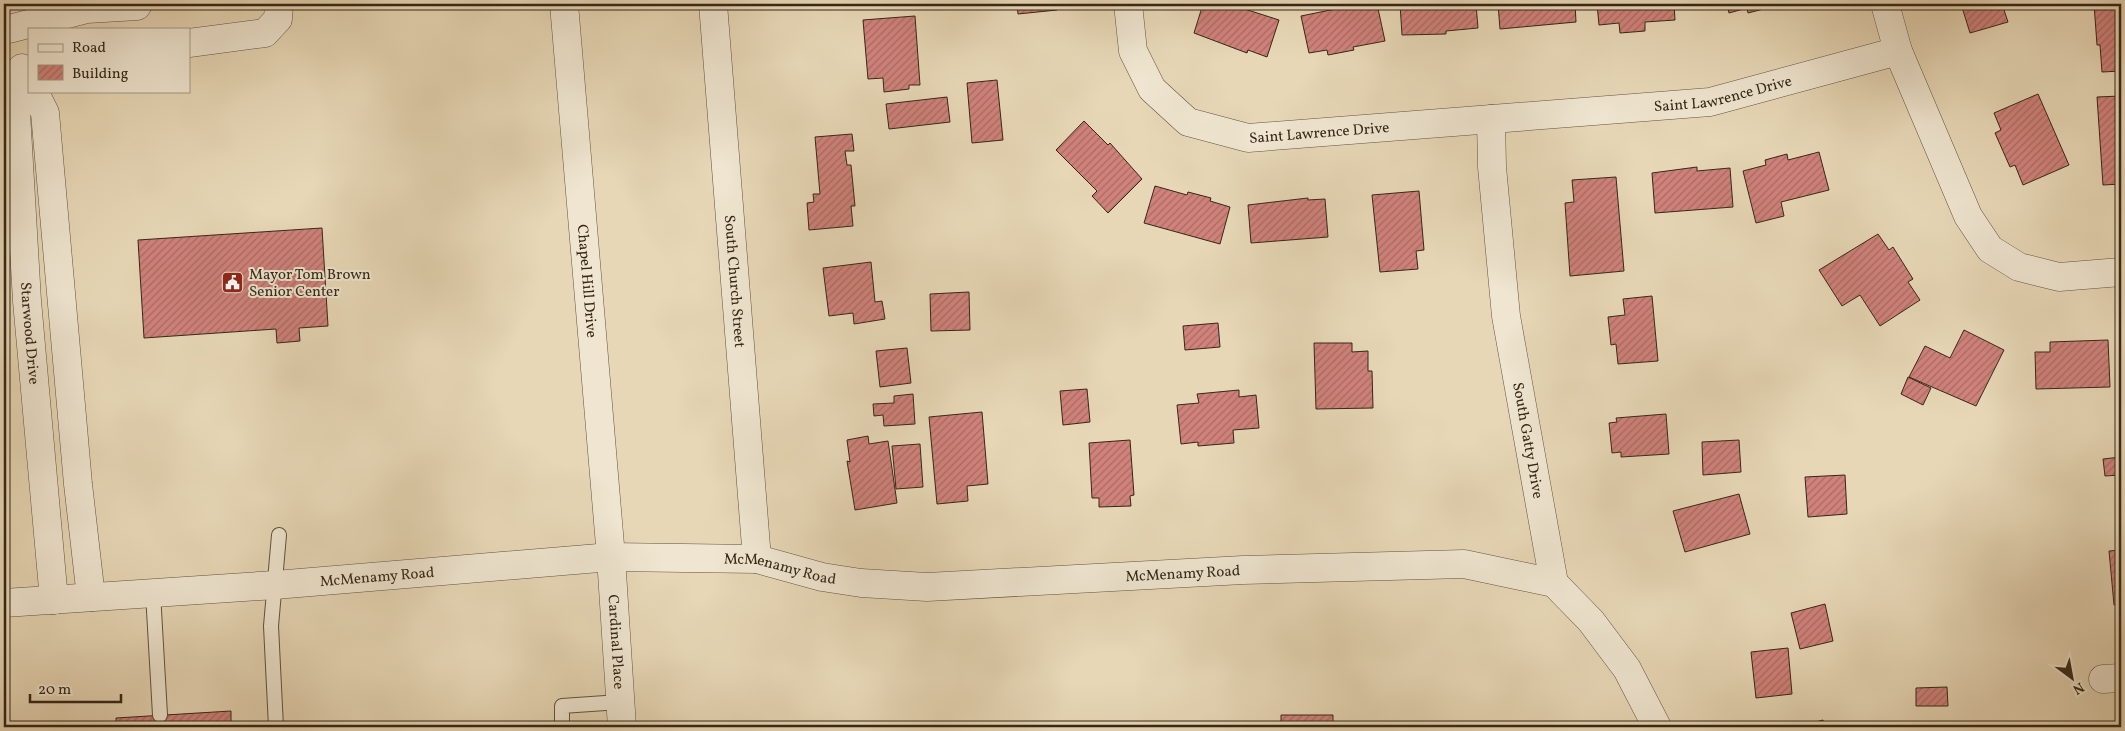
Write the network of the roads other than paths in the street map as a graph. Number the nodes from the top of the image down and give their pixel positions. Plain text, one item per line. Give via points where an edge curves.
1 (279, 4) edge
2 (564, 4) edge
3 (712, 4) edge
4 (1128, 4) edge
5 (1885, 4) edge
6 (139, 13) edge
7 (6, 25) edge
8 (190, 43) edge
9 (1898, 51) junction
10 (28, 80) edge
11 (34, 92) edge
12 (1492, 119) junction
13 (2121, 272) edge
14 (279, 535) dead end
15 (611, 557) junction
16 (757, 559) junction
17 (1554, 583) junction
18 (275, 585) junction
19 (153, 594) junction
20 (91, 597) junction
21 (54, 600) junction
22 (4, 603) edge
23 (160, 715) dead end
24 (621, 715) edge
25 (276, 727) edge
26 (562, 727) edge
27 (1657, 727) edge

1 - 8 street via 278,19 265,33
2 - 15 street, Chapel Hill Drive
3 - 16 street, South Church Street
4 - 12 street, Saint Lawrence Drive via 1134,51 1152,89 1188,122 1248,138
5 - 9 street
6 - 7 street via 87,9
7 - 10 street, Starwood Drive
9 - 12 street, Saint Lawrence Drive via 1710,102
9 - 13 street via 1968,216 1990,249 2019,268 2059,277
10 - 21 street, Starwood Drive via 16,112 27,291
11 - 20 street, Starwood Drive via 45,113
12 - 17 street, South Gatty Drive via 1492,167 1506,316
14 - 18 lane
15 - 16 street, McMenamy Road
15 - 18 street, McMenamy Road
15 - 24 street, Cardinal Place
16 - 17 street, McMenamy Road via 822,577 927,587 1243,570 1464,564
17 - 27 street via 1591,621 1627,669
18 - 19 street, McMenamy Road
18 - 25 lane via 271,626
19 - 20 street, McMenamy Road
19 - 23 lane
20 - 21 street, McMenamy Road
21 - 22 street, McMenamy Road
24 - 26 lane via 562,706

